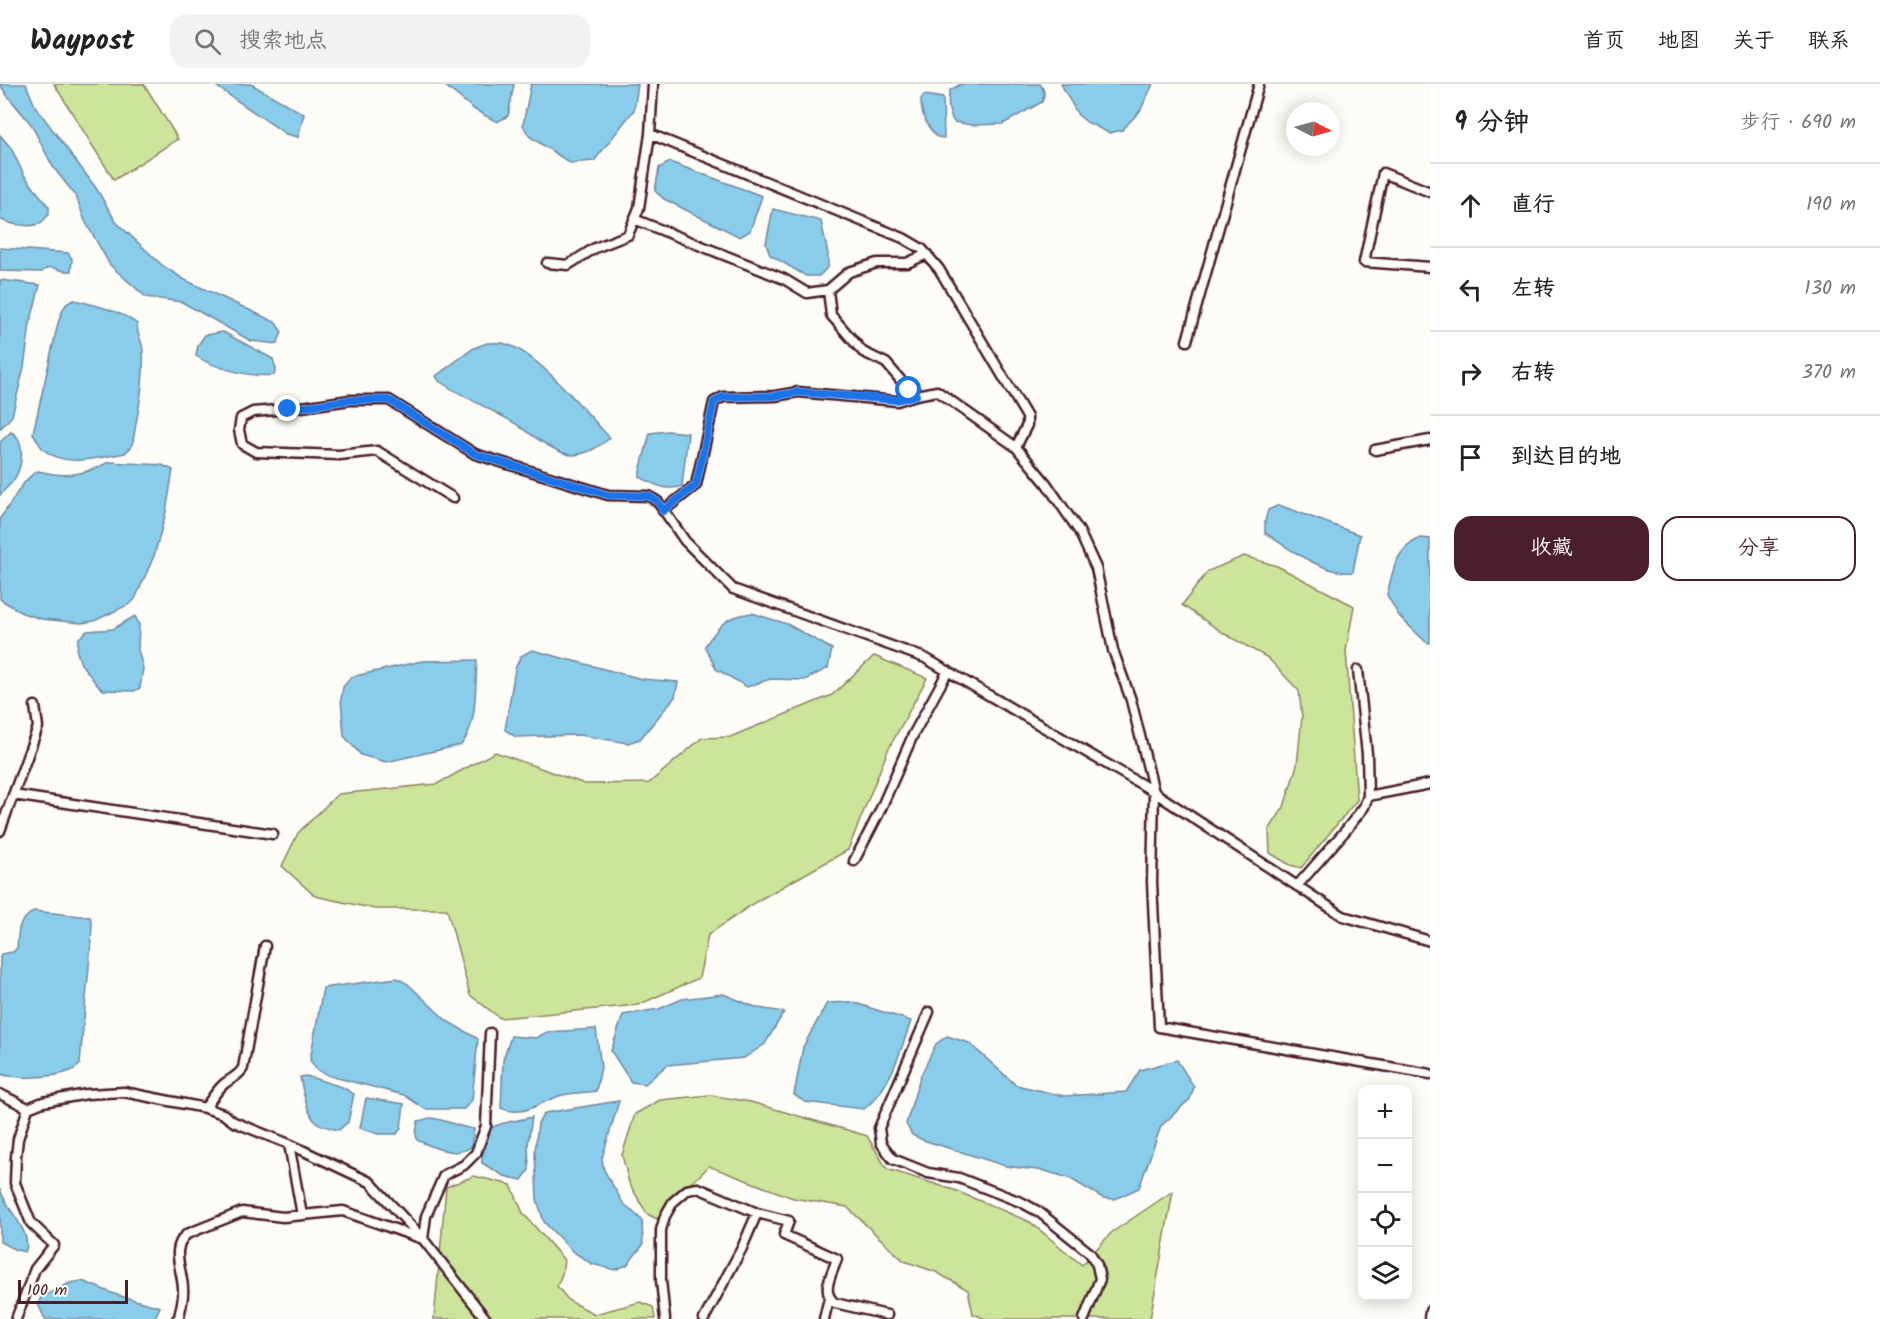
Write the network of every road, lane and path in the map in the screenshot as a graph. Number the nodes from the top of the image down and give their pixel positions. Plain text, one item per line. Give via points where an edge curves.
1 (653, 84) edge
2 (1259, 84) edge
3 (650, 134) junction
4 (1430, 192) edge
5 (634, 219) junction
6 (927, 254) junction
7 (547, 263) dead end
8 (1430, 267) edge
9 (828, 290) junction
10 (1187, 341) dead end
11 (916, 395) junction
12 (1430, 440) edge
13 (1016, 447) junction
14 (1376, 450) dead end
15 (453, 498) dead end
16 (663, 511) junction
17 (1358, 670) dead end
18 (948, 671) junction
19 (35, 706) dead end
20 (1430, 784) edge
21 (1154, 792) junction
22 (13, 795) junction
23 (1368, 796) junction
24 (0, 831) edge
25 (273, 834) dead end
26 (854, 861) dead end
27 (1297, 886) junction
28 (1430, 941) edge
29 (265, 946) dead end
30 (928, 1012) dead end
31 (490, 1034) dead end
32 (1430, 1074) edge
33 (0, 1094) edge
34 (28, 1108) junction
35 (205, 1108) junction
36 (289, 1144) junction
37 (757, 1213) junction
38 (302, 1215) junction
39 (423, 1239) junction
40 (829, 1298) junction
41 (1430, 1311) edge
42 (888, 1315) dead end
43 (16, 1319) edge
44 (177, 1319) edge
45 (486, 1319) edge
46 (665, 1319) edge
47 (704, 1319) edge
48 (824, 1319) edge
49 (1084, 1319) edge
50 (1429, 1319) edge

1 - 3 street
2 - 10 street
3 - 5 street
3 - 6 street via 903,237
4 - 8 street via 1383,173 1364,262
5 - 7 street via 628,235 595,248 568,266
5 - 9 street via 784,279 807,293
6 - 9 street via 907,263 877,263 849,272
6 - 13 street via 1027,417
9 - 11 street via 831,315 863,352 886,363
11 - 13 street via 937,391
11 - 16 street via 897,400 798,392 723,397 714,402 696,485
12 - 14 street
13 - 21 street via 1079,531 1096,568 1113,650 1131,700
15 - 16 street via 377,451 256,452 242,444 241,418 253,412 350,400 389,400 475,454 608,495 649,496
16 - 18 street via 733,589 926,658
17 - 23 street
18 - 21 street
18 - 26 street
19 - 22 street via 38,727
20 - 23 street
21 - 27 street
21 - 32 street via 1152,882 1159,1027
22 - 24 street
22 - 25 street
23 - 27 street via 1346,830
27 - 28 street via 1343,916
29 - 35 street via 243,1068
30 - 49 street via 879,1128 881,1143 893,1159 928,1173 959,1178 1023,1203 1090,1253 1100,1279
31 - 39 street via 486,1126 476,1152 464,1165 444,1175 426,1216
33 - 34 street
34 - 35 street via 87,1094 124,1092
34 - 43 street via 18,1139 15,1183 31,1223 54,1245 34,1269
35 - 36 street
36 - 38 street
36 - 39 street via 370,1182
37 - 40 street via 789,1221 784,1235 837,1259 826,1291
37 - 46 street via 698,1188 687,1190 673,1202 661,1230
37 - 47 street
38 - 39 street via 343,1211
38 - 44 street via 242,1212 187,1233 177,1254 184,1292
39 - 45 street
40 - 42 street via 835,1303
40 - 48 street
41 - 50 street

